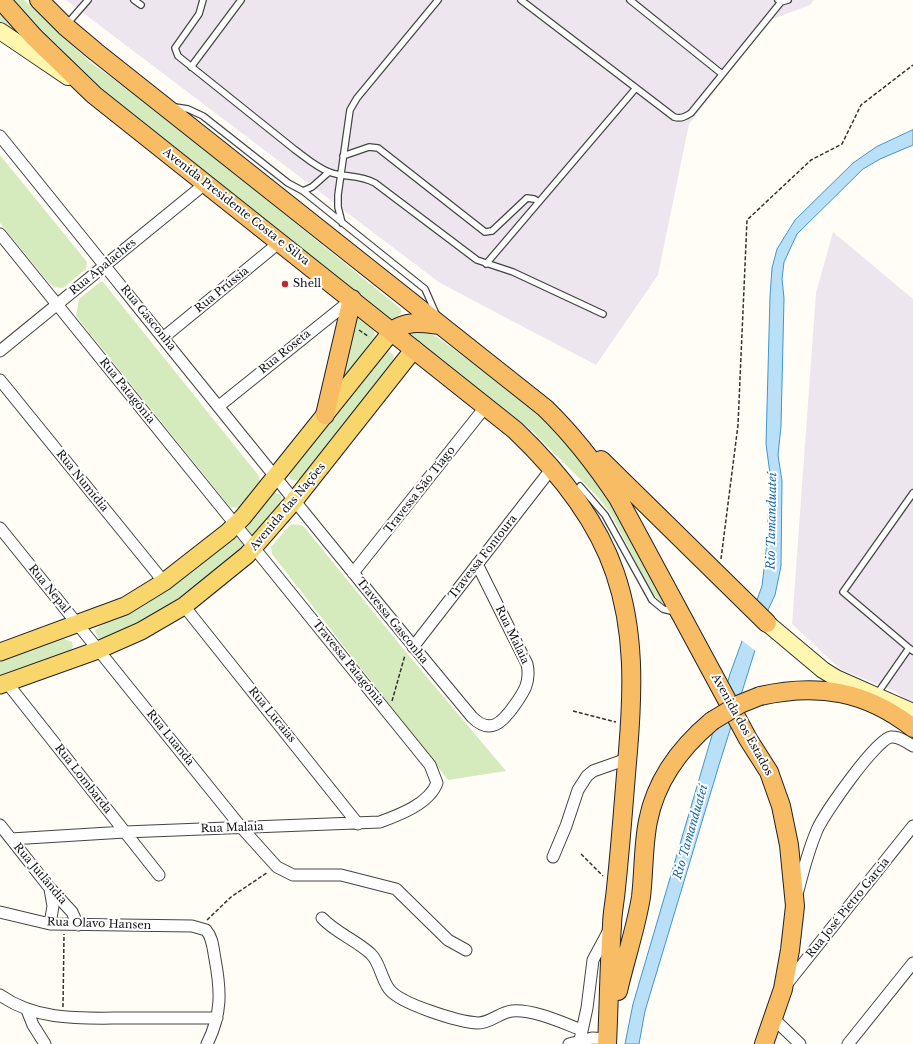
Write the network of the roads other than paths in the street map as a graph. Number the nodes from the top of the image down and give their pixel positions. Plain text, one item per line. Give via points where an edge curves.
1 (1, 0) edge
2 (39, 0) edge
3 (88, 0) edge
4 (134, 0) edge
5 (203, 0) edge
6 (241, 0) edge
7 (438, 0) edge
8 (521, 0) edge
9 (630, 0) edge
10 (788, 0) edge
11 (779, 1) edge
12 (141, 5) dead end
13 (65, 26) junction
14 (0, 31) edge
15 (191, 67) junction
16 (722, 74) junction
17 (636, 88) junction
18 (94, 94) junction
19 (165, 106) junction
20 (0, 136) edge
21 (343, 156) junction
22 (329, 172) junction
23 (340, 174) junction
24 (206, 183) junction
25 (303, 191) junction
26 (539, 202) junction
27 (343, 223) junction
28 (0, 234) edge
29 (280, 242) junction
30 (486, 264) junction
31 (105, 265) junction
32 (352, 299) junction
33 (57, 305) junction
34 (603, 314) dead end
35 (440, 325) junction
36 (392, 331) junction
37 (164, 337) junction
38 (414, 349) junction
39 (0, 351) edge
40 (0, 380) edge
41 (219, 406) junction
42 (486, 406) junction
43 (325, 414) junction
44 (575, 438) junction
45 (552, 468) junction
46 (276, 476) junction
47 (580, 486) dead end
48 (913, 493) edge
49 (294, 501) junction
50 (236, 525) junction
51 (0, 528) edge
52 (254, 549) junction
53 (477, 564) junction
54 (353, 573) junction
55 (164, 582) junction
56 (184, 606) junction
57 (681, 613) junction
58 (767, 623) joint
59 (78, 625) junction
60 (413, 646) junction
61 (911, 649) edge
62 (98, 650) junction
63 (0, 652) edge
64 (3, 684) edge
65 (875, 696) junction
66 (912, 708) edge
67 (498, 724) joint
68 (912, 739) edge
69 (627, 759) junction
70 (437, 781) joint
71 (358, 824) junction
72 (0, 825) edge
73 (913, 826) edge
74 (241, 827) junction
75 (125, 832) junction
76 (11, 839) junction
77 (552, 857) dead end
78 (159, 875) dead end
79 (49, 887) junction
80 (795, 906) junction
81 (0, 912) edge
82 (322, 918) dead end
83 (50, 924) junction
84 (78, 925) junction
85 (612, 926) junction
86 (466, 950) dead end
87 (913, 963) edge
88 (783, 989) junction
89 (0, 995) edge
90 (27, 1010) junction
91 (217, 1018) junction
92 (773, 1018) junction
93 (581, 1035) junction
94 (608, 1035) edge
95 (46, 1044) edge
96 (207, 1044) edge
97 (569, 1044) edge
98 (764, 1044) edge
99 (800, 1044) edge
100 (848, 1044) edge

1 - 18 highway, Avenida Presidente Costa e Silva via 39,42
2 - 13 highway
3 - 13 lane
4 - 12 lane
5 - 15 lane via 199,14 175,48 178,56
6 - 15 lane
7 - 21 lane via 353,104 348,114
8 - 17 lane
9 - 16 lane
10 - 11 lane
11 - 16 lane
13 - 19 highway
14 - 18 main road
15 - 22 lane via 314,164
16 - 17 lane via 691,113 684,118 674,117
17 - 26 lane
18 - 24 highway, Avenida Presidente Costa e Silva
19 - 25 lane via 188,109 203,116 288,183
19 - 35 highway
20 - 31 street, Rua Gasconha
21 - 23 lane
21 - 26 lane via 370,147 378,148 484,232 492,231 527,198
22 - 23 lane
22 - 25 lane via 312,187
23 - 27 lane via 338,202
23 - 30 lane via 360,177 375,183 468,254
24 - 29 highway, Avenida Presidente Costa e Silva
24 - 31 street, Rua Apalaches
25 - 27 lane
26 - 30 lane
27 - 35 lane via 428,292
28 - 33 street, Rua Patagônia
29 - 32 highway, Avenida Presidente Costa e Silva
29 - 37 street, Rua Prússia
30 - 34 lane via 512,272
31 - 33 street, Rua Apalaches
31 - 37 street, Rua Gasconha
32 - 36 highway, Avenida Presidente Costa e Silva
32 - 41 street, Rua Roseta
32 - 43 highway
33 - 39 street, Rua Apalaches
33 - 50 street, Rua Patagônia
35 - 36 highway via 409,323
35 - 44 highway via 545,408
36 - 38 highway, Avenida Presidente Costa e Silva
36 - 43 main road
37 - 41 street, Rua Gasconha
38 - 42 highway, Avenida Presidente Costa e Silva
38 - 49 main road, Avenida das Nações
40 - 55 street, Rua Numídia
41 - 46 street, Rua Gasconha
42 - 45 highway, Avenida Presidente Costa e Silva via 515,430
42 - 54 street, Travessa São Tiago
43 - 46 main road
44 - 57 highway, Avenida dos Estados via 618,498
44 - 58 highway via 605,463
45 - 53 street, Travessa Fontoura
45 - 69 highway via 579,502 598,534 615,572 630,643 632,679
46 - 49 street, Rua Gasconha
46 - 50 main road
47 - 57 lane via 605,515 656,604 663,609
48 - 61 lane via 843,592
49 - 52 main road, Avenida das Nações
49 - 54 street, Travessa Gasconha
50 - 52 street, Rua Patagônia
50 - 55 main road
51 - 59 street, Rua Nepal
52 - 56 main road, Avenida das Nações
52 - 70 street, Travessa Patagônia via 430,765
53 - 60 street, Travessa Fontoura
53 - 67 street, Rua Malaia via 529,671 524,691
54 - 60 street, Travessa Gasconha
55 - 59 main road via 125,606
56 - 62 main road, Avenida das Nações via 141,631
56 - 71 street, Rua Lucaias
57 - 80 highway, Avenida dos Estados via 748,739 769,772 781,806 789,845
58 - 65 main road via 823,670
59 - 62 street, Rua Nepal
59 - 63 main road
60 - 67 street, Travessa Gasconha via 476,721 484,725
61 - 65 lane
62 - 64 main road, Avenida das Nações
62 - 74 street, Rua Luanda
64 - 75 street, Rua Lombarda
65 - 66 main road
68 - 80 street via 891,737 878,745 830,808 811,846
68 - 94 highway, bridge via 881,706 846,693 799,690 760,696 740,704 712,721 683,749 661,783 648,822 641,897
69 - 77 street via 593,771 587,776 578,790
69 - 85 highway
70 - 71 street, Rua Malaia via 429,796 410,808 380,822
71 - 74 street, Rua Malaia
72 - 76 street, Rua Jutlândia
73 - 88 street, Rua José Pietro Garcia
74 - 75 street, Rua Malaia
74 - 86 street, Rua Luanda via 277,867 293,874 341,875 396,889 448,940
75 - 76 street, Rua Malaia
75 - 78 street, Rua Lombarda
76 - 79 street, Rua Jutlândia
79 - 83 street via 53,906
79 - 84 street, Rua Jutlândia via 72,912
80 - 88 highway, Avenida dos Estados
81 - 83 street, Rua Olavo Hansen
82 - 93 street via 333,929 369,952 389,989 413,1005 470,1022 485,1022 511,1011 520,1011 553,1019
83 - 84 street, Rua Olavo Hansen
84 - 91 street, Rua Olavo Hansen via 200,926 208,932 213,945 220,990
85 - 93 street via 593,960
85 - 94 highway
87 - 100 street
88 - 92 highway, Avenida dos Estados
89 - 90 street
90 - 91 street via 63,1016
90 - 95 street via 33,1025
91 - 96 street
92 - 98 highway, Avenida dos Estados
92 - 99 street
93 - 94 street via 592,1038
93 - 97 street

